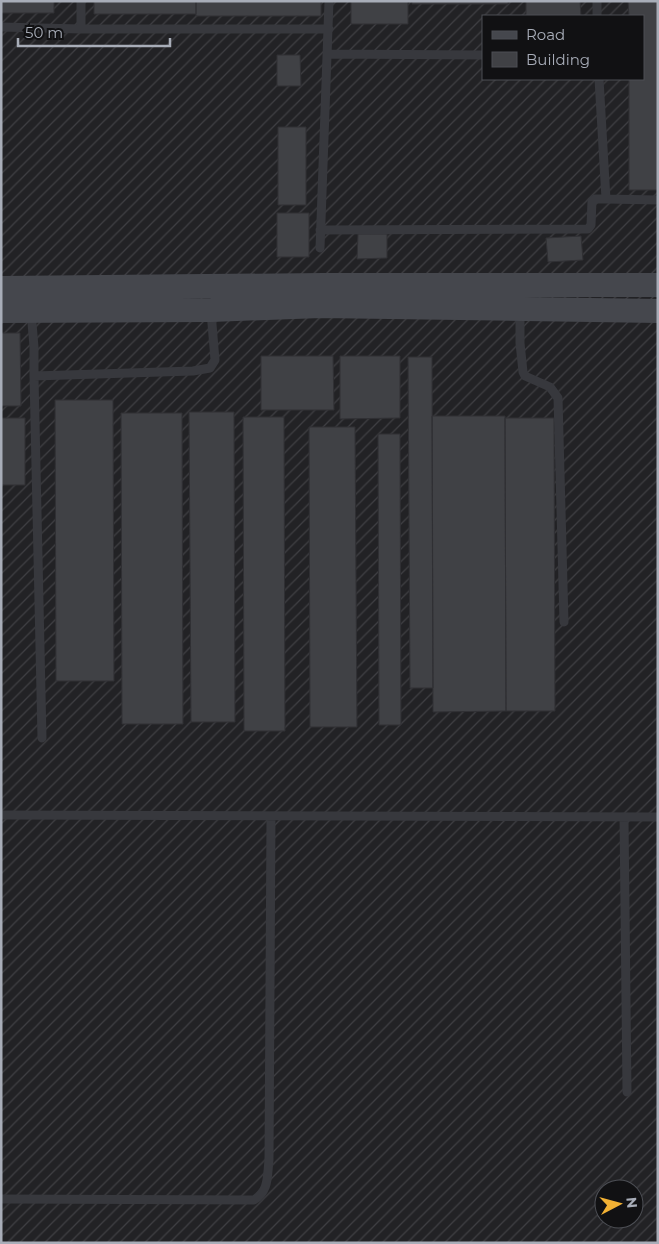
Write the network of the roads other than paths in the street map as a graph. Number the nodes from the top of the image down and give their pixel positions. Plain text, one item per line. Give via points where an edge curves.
1 (81, 1) edge
2 (329, 1) edge
3 (597, 1) edge
4 (597, 15) edge
5 (1, 27) edge
6 (81, 29) junction
7 (329, 29) junction
8 (328, 54) junction
9 (482, 55) edge
10 (599, 80) edge
11 (606, 199) junction
12 (658, 200) edge
13 (320, 230) junction
14 (320, 248) dead end
15 (520, 285) junction
16 (658, 285) edge
17 (1, 288) edge
18 (322, 296) junction
19 (127, 298) junction
20 (520, 309) junction
21 (31, 310) junction
22 (211, 310) junction
23 (1, 311) edge
24 (658, 311) edge
25 (34, 376) junction
26 (564, 622) dead end
27 (42, 738) dead end
28 (1, 815) edge
29 (272, 816) junction
30 (624, 817) junction
31 (658, 817) edge
32 (627, 1092) dead end
33 (1, 1199) edge

1 - 6 lane
2 - 7 lane
3 - 4 lane
5 - 6 lane
6 - 7 lane
7 - 8 lane
8 - 9 lane
8 - 13 lane
10 - 11 lane
11 - 12 lane
11 - 13 lane via 592,201 591,225 583,230
13 - 14 lane
15 - 16 street
15 - 18 street
15 - 20 lane
17 - 19 street
18 - 19 street
18 - 20 street
18 - 22 street
19 - 21 street
19 - 22 street
20 - 24 street
20 - 26 lane via 523,372 525,376 550,387 558,398
21 - 23 street
21 - 25 lane
22 - 25 lane via 215,360 210,368
25 - 27 lane
28 - 29 lane
29 - 30 lane
29 - 33 lane via 269,1160 262,1196 254,1200
30 - 31 lane
30 - 32 lane

